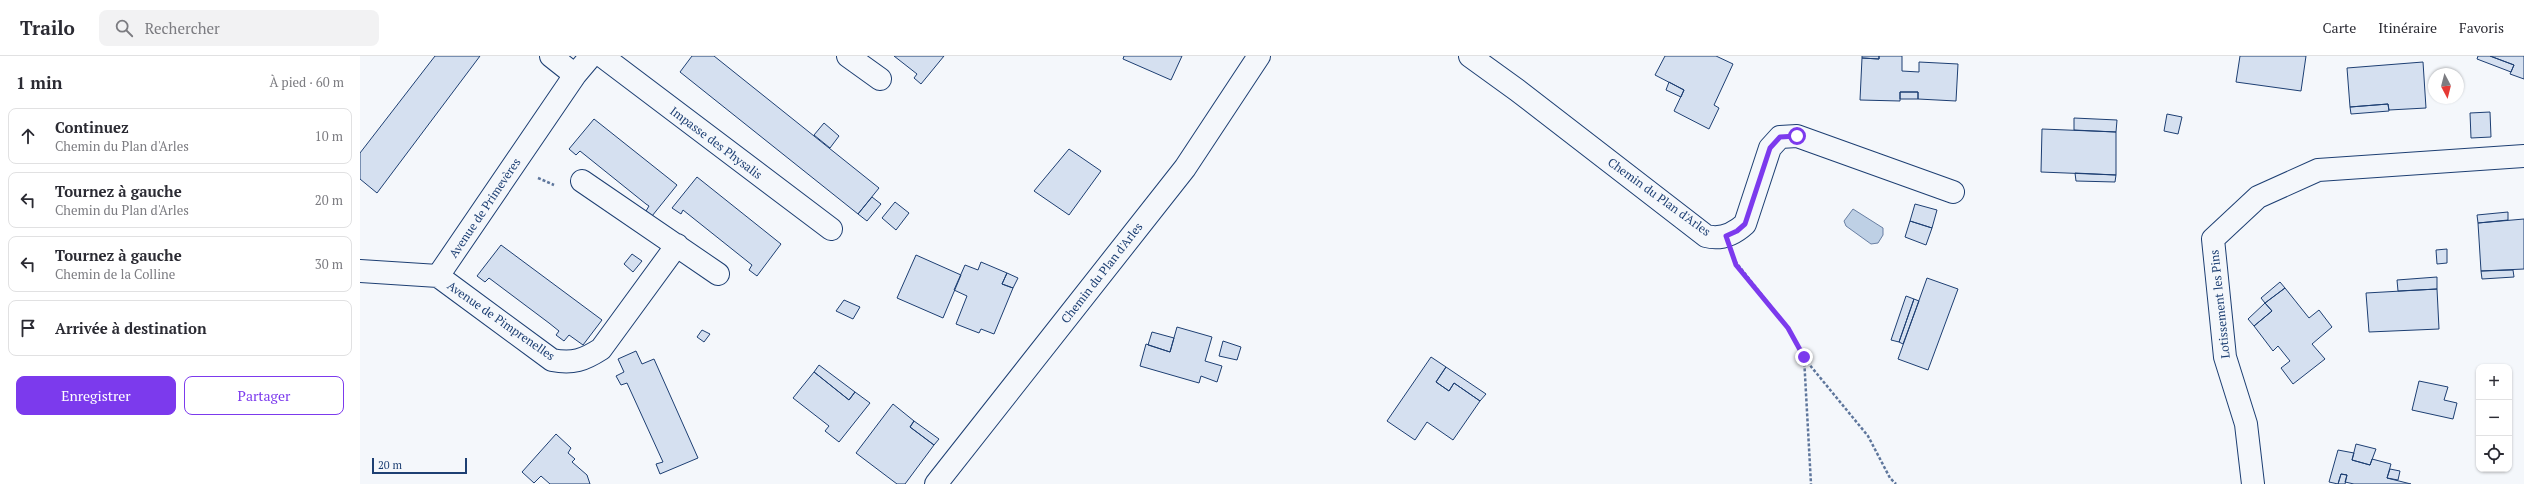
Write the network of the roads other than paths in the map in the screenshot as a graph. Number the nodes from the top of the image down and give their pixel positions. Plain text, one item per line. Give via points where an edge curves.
1 (551, 56) edge
2 (591, 56) edge
3 (602, 56) edge
4 (848, 56) edge
5 (1259, 56) edge
6 (1470, 56) edge
7 (575, 75) junction
8 (880, 79) dead end
9 (2524, 156) edge
10 (582, 181) road end
11 (1953, 192) dead end
12 (831, 229) dead end
13 (677, 245) junction
14 (360, 271) edge
15 (718, 274) dead end
16 (438, 276) junction
17 (936, 484) edge
18 (2254, 484) edge

1 - 7 street
2 - 7 street, Avenue de Primevères
3 - 12 street, Impasse des Physalis
4 - 8 street
5 - 17 street, Chemin du Plan d'Arles via 1185,168
6 - 11 street, Chemin du Plan d'Arles via 1706,236 1726,236 1745,224 1770,148 1780,137 1797,136
7 - 16 street, Avenue de Primevères
9 - 18 street, Lotissement les Pins via 2318,170 2258,197 2213,239 2225,357 2246,424
10 - 13 street
13 - 15 street
13 - 16 street, Avenue de Pimprenelles via 601,348 585,360 569,363 552,360
14 - 16 street

